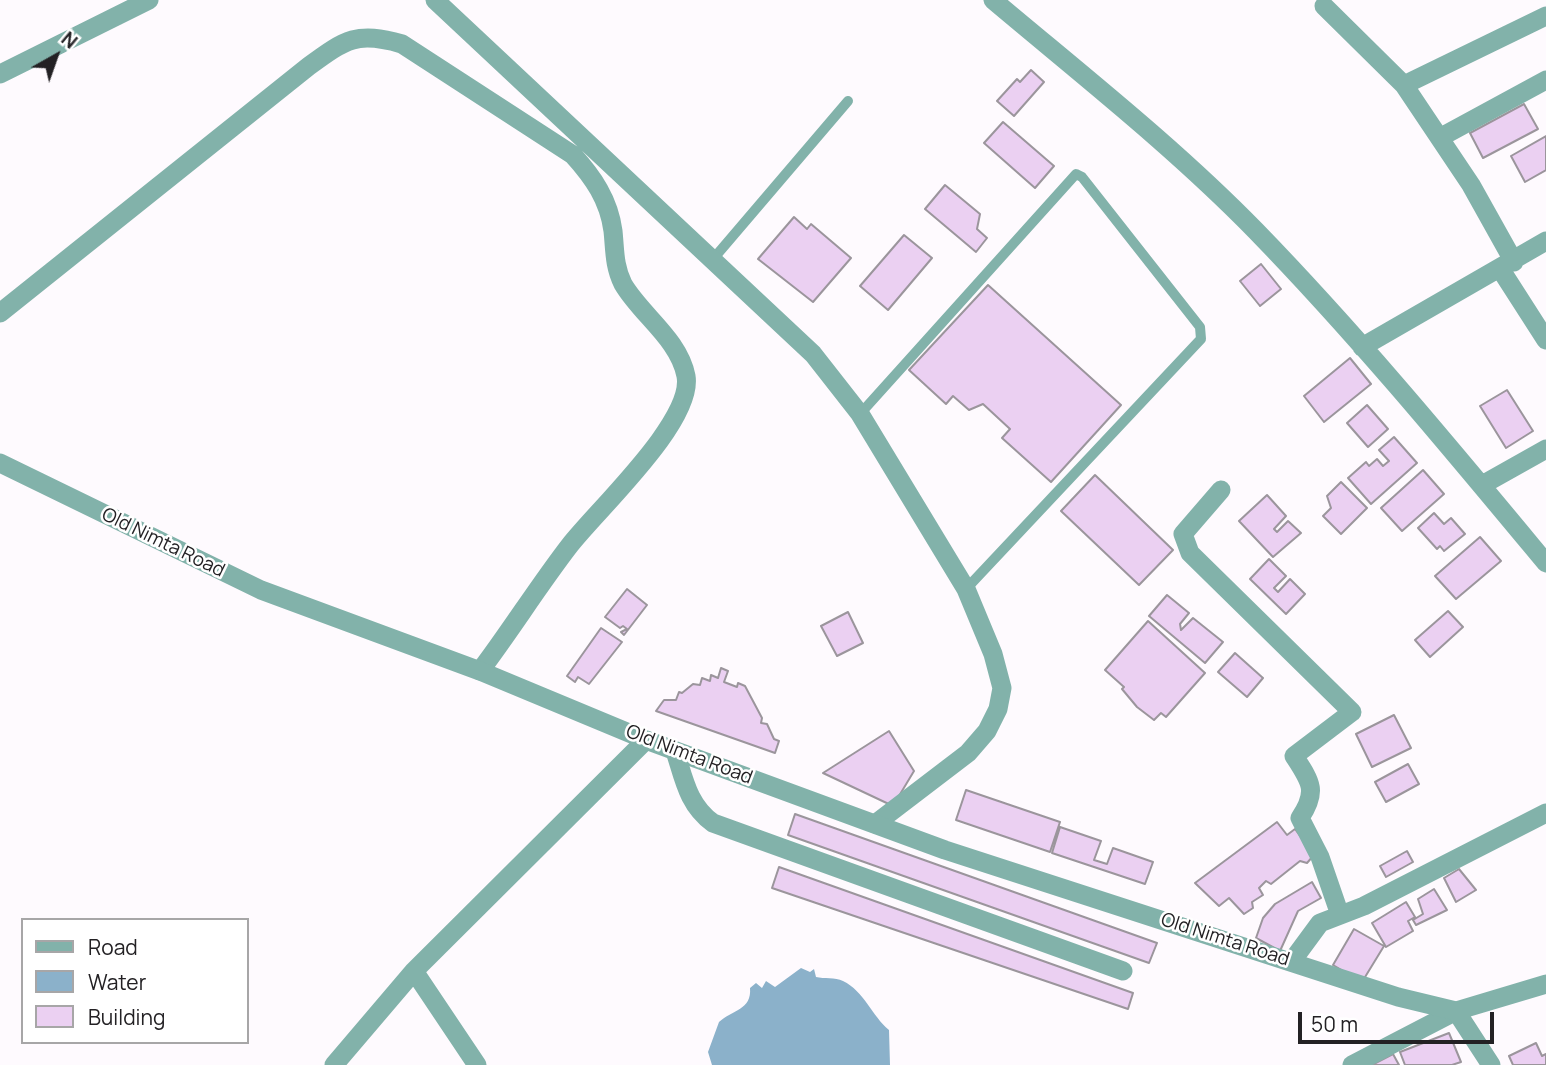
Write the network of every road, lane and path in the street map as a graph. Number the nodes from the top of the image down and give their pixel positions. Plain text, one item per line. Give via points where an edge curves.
1 (149, 0) edge
2 (435, 0) edge
3 (993, 0) edge
4 (1325, 2) edge
5 (1546, 16) edge
6 (0, 74) edge
7 (1546, 80) edge
8 (1404, 85) junction
9 (848, 101) dead end
10 (1441, 137) junction
11 (1546, 241) edge
12 (714, 258) junction
13 (1507, 266) junction
14 (0, 313) edge
15 (1546, 339) edge
16 (1362, 348) junction
17 (860, 414) junction
18 (1546, 449) edge
19 (0, 463) edge
20 (1482, 485) junction
21 (1221, 490) dead end
22 (1546, 563) edge
23 (966, 589) junction
24 (480, 671) junction
25 (646, 740) junction
26 (675, 751) junction
27 (1546, 813) edge
28 (874, 824) junction
29 (1340, 915) junction
30 (1292, 961) junction
31 (414, 971) junction
32 (1123, 971) dead end
33 (1546, 984) edge
34 (1456, 1011) junction
35 (334, 1065) edge
36 (477, 1065) edge
37 (1352, 1065) edge
38 (1491, 1065) edge

1 - 6 street
2 - 12 street
3 - 16 street via 1200,177
4 - 8 street
5 - 8 street
7 - 10 street
8 - 10 street
9 - 12 lane
10 - 13 street
11 - 13 street
12 - 17 street via 813,354
13 - 15 street
13 - 16 street
14 - 24 street via 309,65 357,37 402,44 573,155 593,177 606,204 616,270 623,284 682,362 687,379 684,402 662,438 570,545
16 - 20 street
17 - 23 street
17 - 23 lane via 1076,174 1200,327 1201,339
18 - 20 street
19 - 24 street, Old Nimta Road via 261,590
20 - 22 street
21 - 29 street via 1183,534 1190,553 1352,712 1294,756 1312,790 1300,818 1320,857
23 - 28 street via 1000,673 998,709 968,753
24 - 25 street, Old Nimta Road
25 - 26 street, Old Nimta Road
25 - 31 street
26 - 28 street, Old Nimta Road
26 - 32 street via 691,799 713,823
27 - 29 street
28 - 30 street, Old Nimta Road
29 - 30 street via 1320,923
30 - 34 street, Old Nimta Road via 1398,997
31 - 35 street
31 - 36 street
33 - 34 street
34 - 37 street
34 - 38 street

